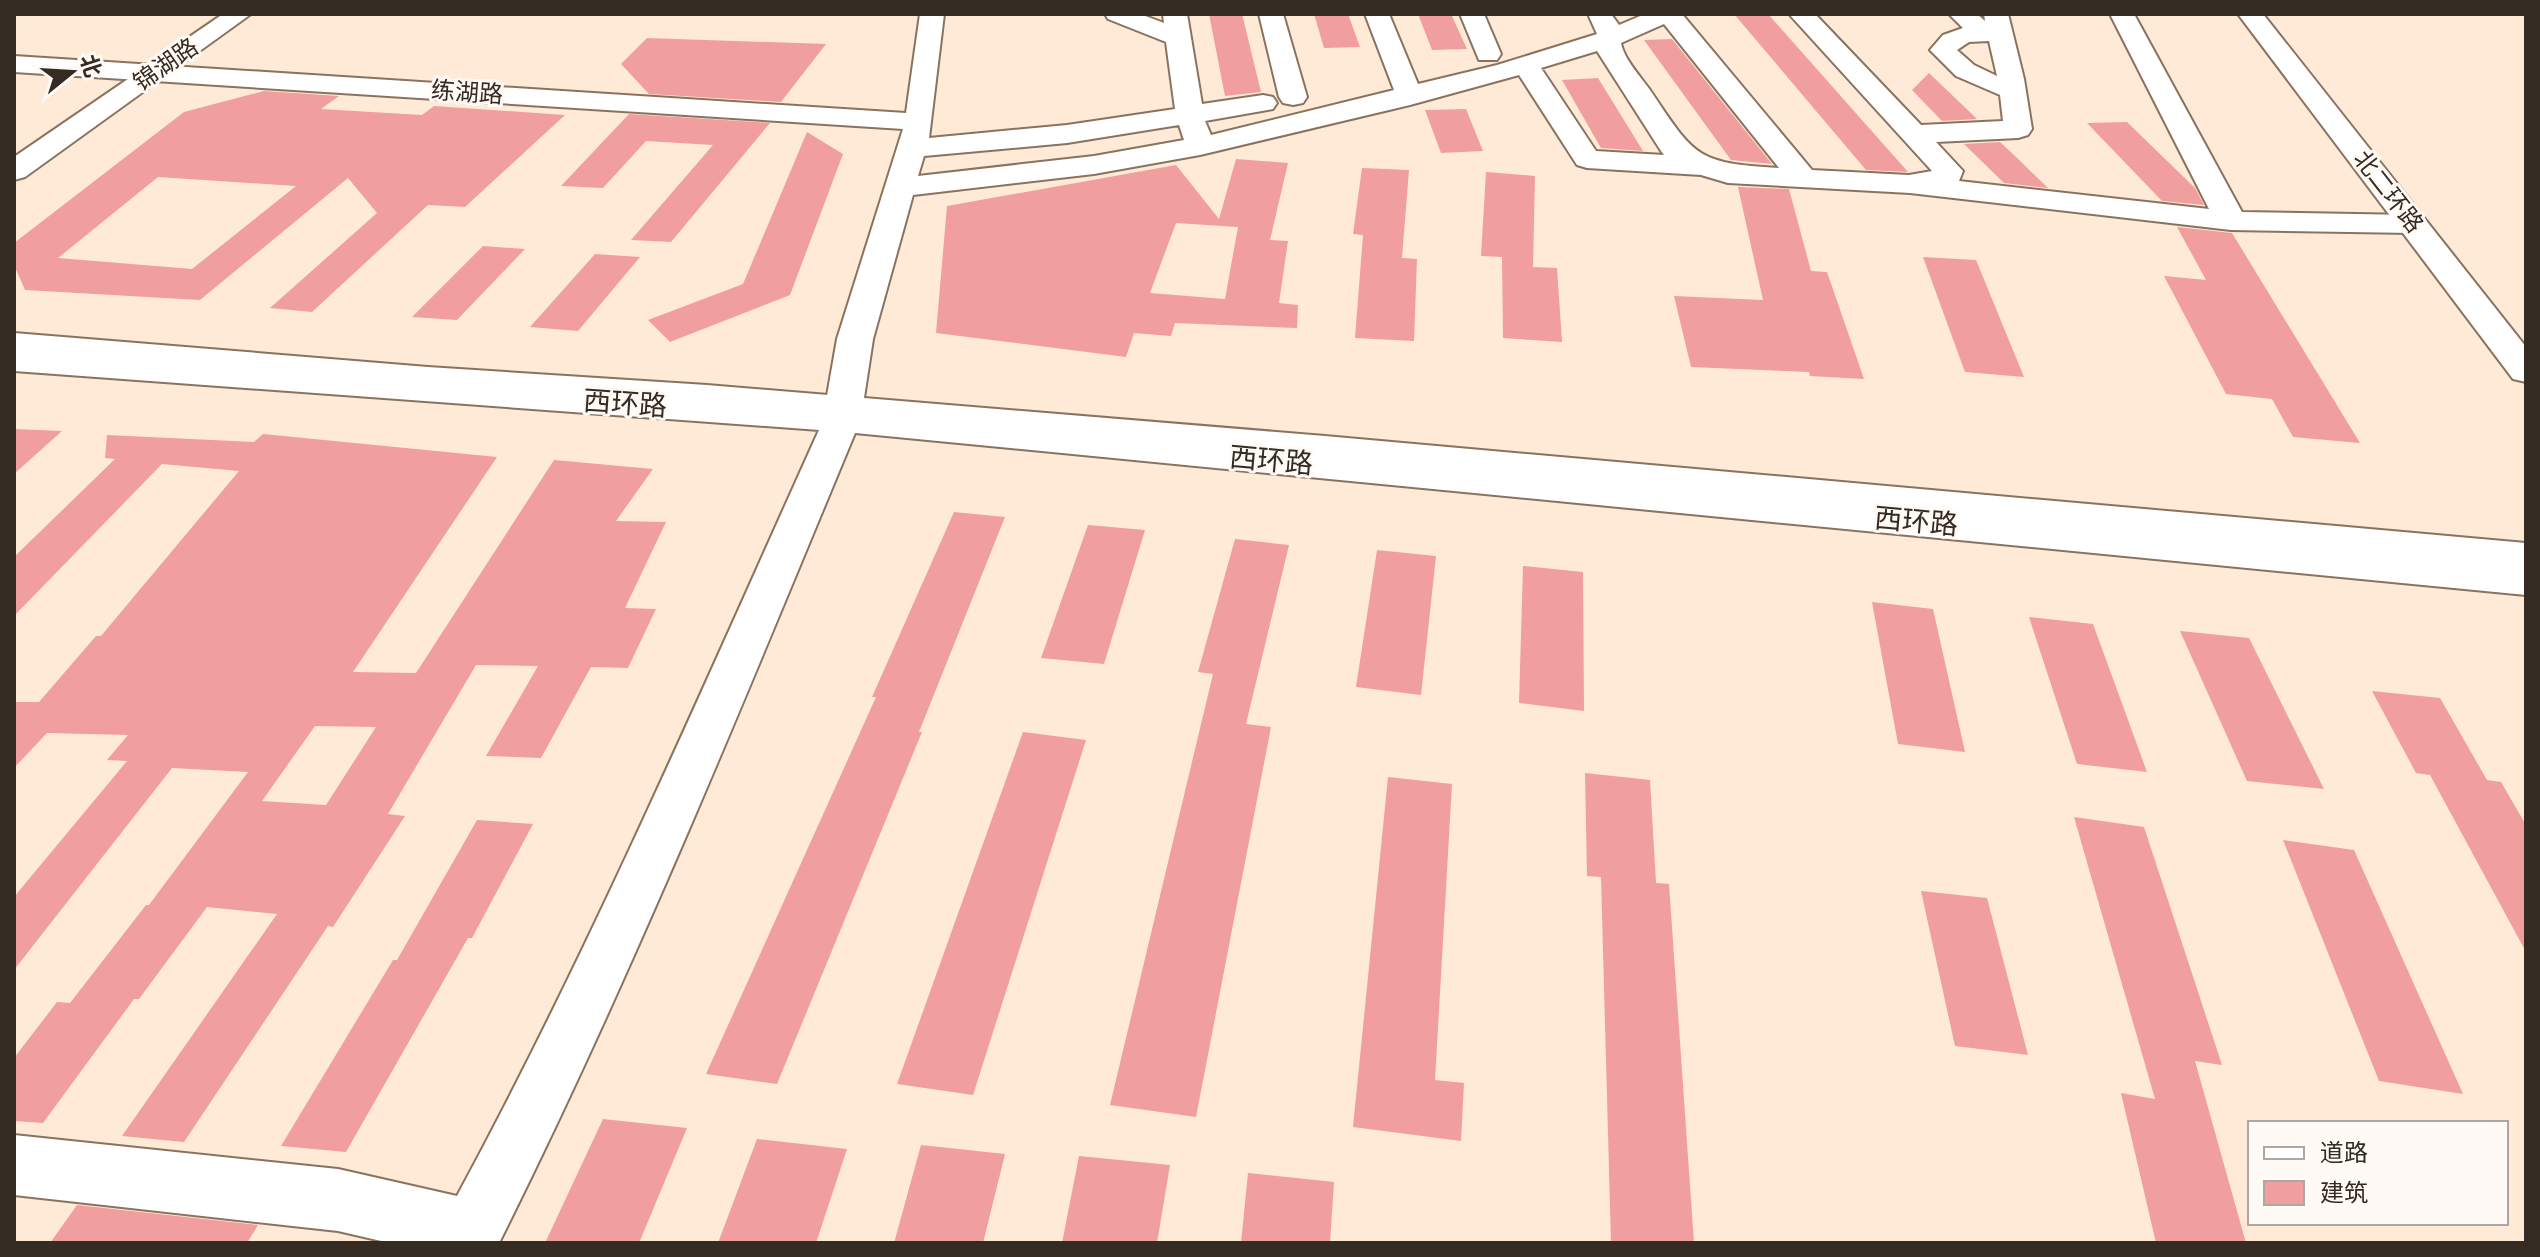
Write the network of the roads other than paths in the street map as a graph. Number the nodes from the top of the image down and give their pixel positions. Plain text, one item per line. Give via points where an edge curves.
1 (239, 14) edge
2 (932, 14) edge
3 (1117, 14) edge
4 (1271, 14) edge
5 (1377, 14) edge
6 (1472, 14) edge
7 (1668, 14) edge
8 (1801, 14) edge
9 (1961, 14) edge
10 (1996, 14) edge
11 (2122, 14) edge
12 (2250, 14) edge
13 (2274, 14) edge
14 (1607, 22) edge
15 (1177, 26) edge
16 (1505, 61) junction
17 (14, 64) edge
18 (155, 73) junction
19 (1405, 86) junction
20 (2012, 90) junction
21 (1293, 97) junction
22 (1190, 117) junction
23 (1914, 134) junction
24 (1200, 146) junction
25 (910, 152) junction
26 (1704, 166) junction
27 (14, 171) edge
28 (1803, 179) junction
29 (1909, 184) junction
30 (2231, 221) junction
31 (2412, 224) junction
32 (2526, 330) edge
33 (14, 344) edge
34 (14, 360) edge
35 (2526, 371) edge
36 (843, 414) junction
37 (2526, 557) edge
38 (2526, 580) edge
39 (14, 1165) edge
40 (469, 1237) edge

1 - 18 street, 锦湖路
2 - 25 street
3 - 15 street
4 - 21 street
5 - 19 street
6 - 16 street
7 - 14 street
7 - 28 street
8 - 23 street
9 - 20 street via 1986,34 1963,34 1943,50 1973,76
10 - 20 street
11 - 30 street
12 - 31 street, 北二环路
13 - 32 street, 北二环路
14 - 16 street
14 - 26 street via 1609,49 1676,151
15 - 22 street
16 - 19 street
16 - 26 street via 1587,159
17 - 18 street, 练湖路
18 - 25 street, 练湖路
18 - 27 street, 锦湖路
19 - 21 street
19 - 24 street
20 - 23 street via 2018,129
21 - 22 street
22 - 24 street
22 - 25 street
23 - 29 street via 1948,171 1946,178
24 - 25 street via 1094,165
25 - 36 street via 855,339
26 - 28 street via 1728,174
28 - 29 street
29 - 30 street
30 - 31 street
31 - 35 street, 北二环路
33 - 36 street, 西环路
34 - 36 street, 西环路
36 - 37 street, 西环路 via 1749,485
36 - 38 street, 西环路
36 - 40 street via 654,851 535,1110
39 - 40 street via 338,1200

